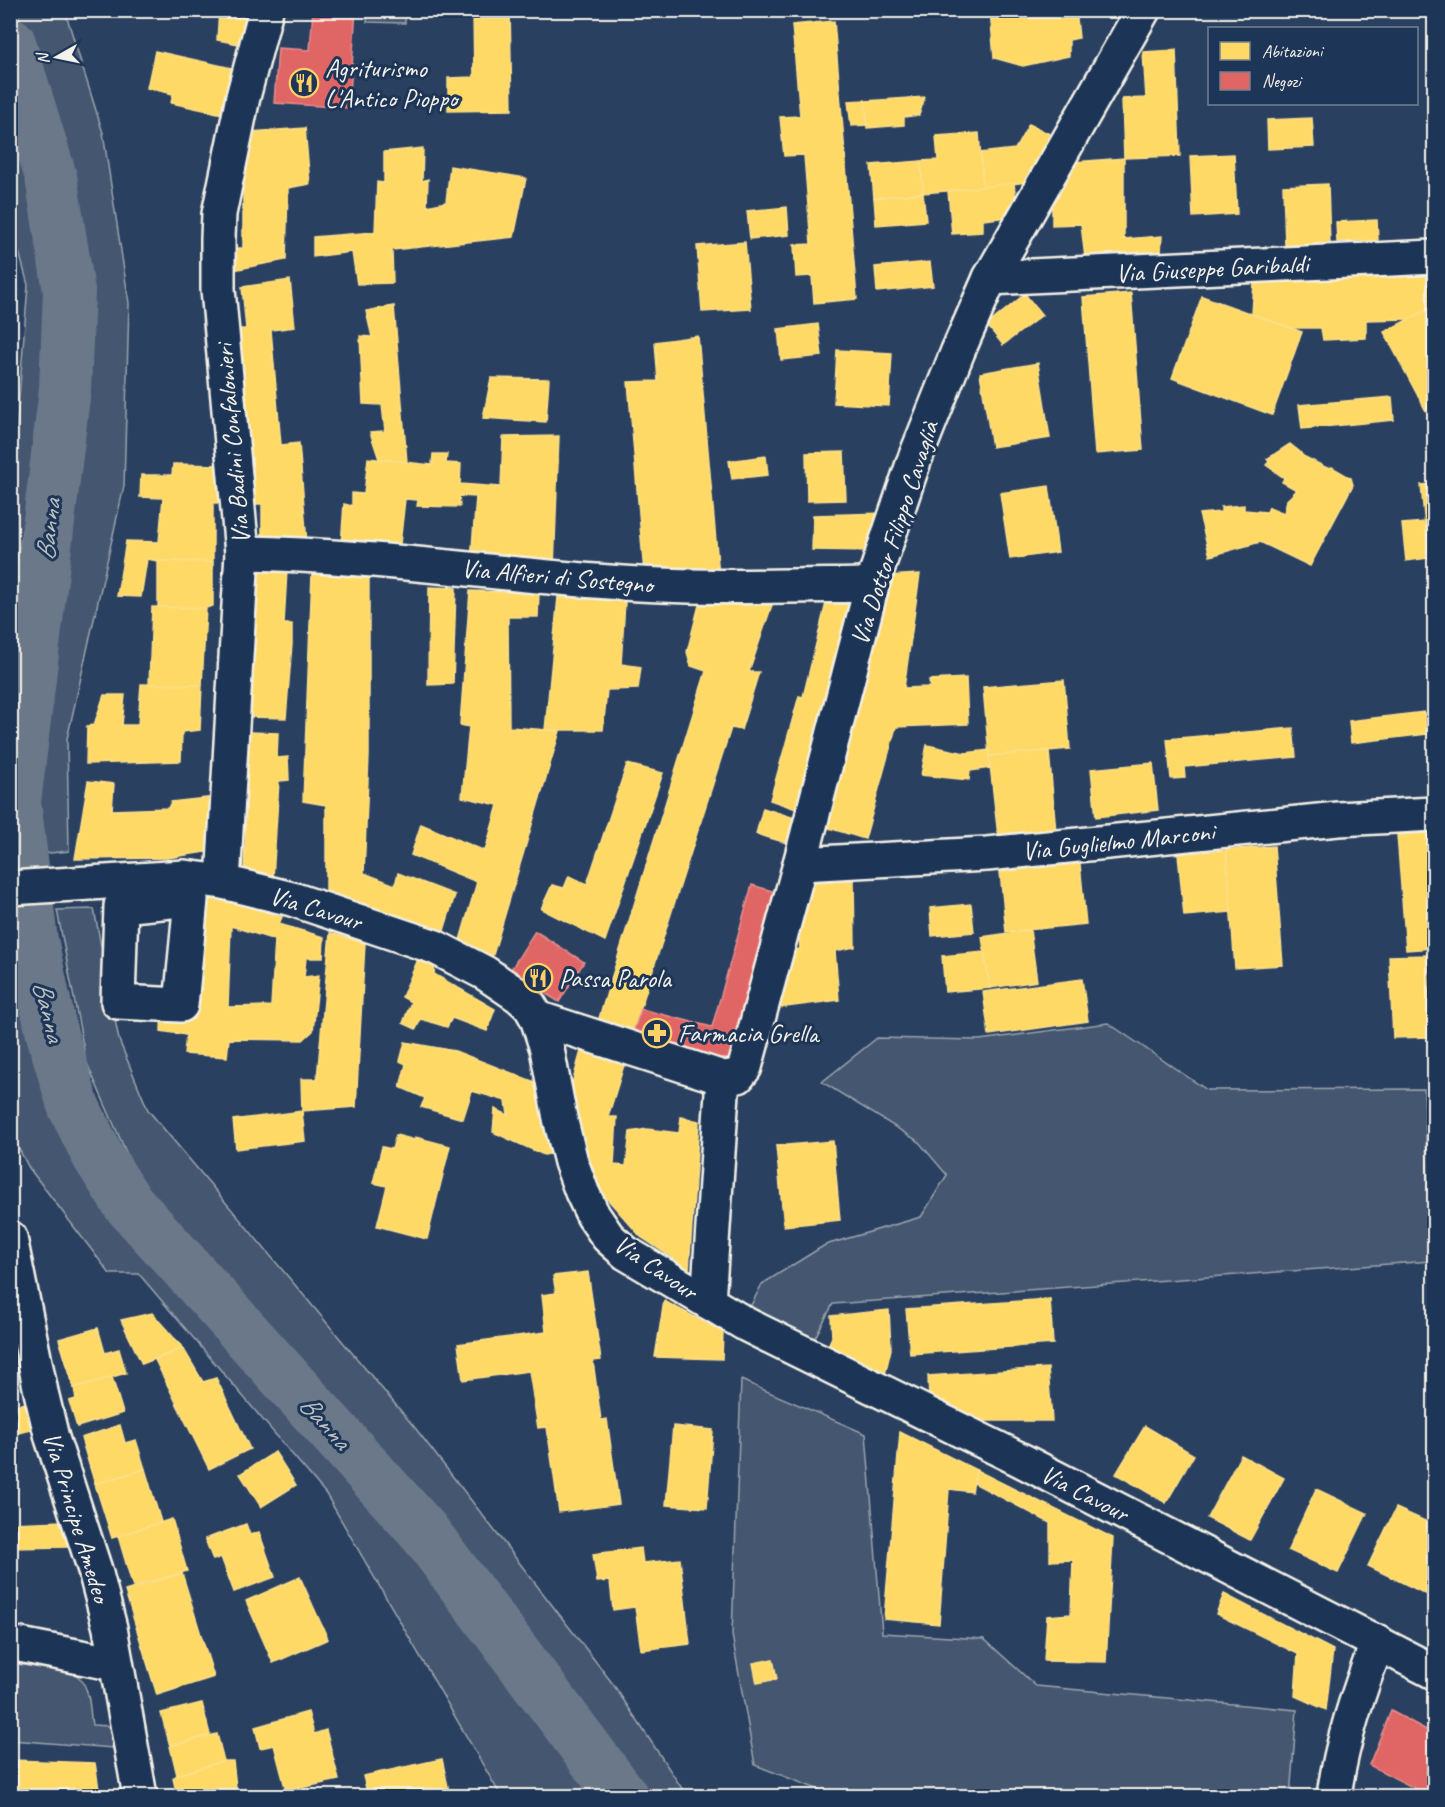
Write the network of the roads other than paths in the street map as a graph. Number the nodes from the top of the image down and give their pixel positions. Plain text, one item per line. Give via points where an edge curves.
1 (266, 10) edge
2 (1143, 10) edge
3 (1434, 257) edge
4 (990, 278) junction
5 (242, 553) junction
6 (872, 585) junction
7 (1434, 814) edge
8 (800, 864) junction
9 (223, 882) junction
10 (10, 888) edge
11 (537, 1018) junction
12 (723, 1078) junction
13 (10, 1238) edge
14 (708, 1302) junction
15 (1378, 1642) junction
16 (10, 1643) edge
17 (116, 1664) junction
18 (1434, 1672) edge
19 (140, 1797) edge
20 (1334, 1797) edge

1 - 5 street, Via Badini Confalonieri via 219,214 218,289
2 - 4 street, Via Dottor Filippo Cavaglià
3 - 4 street, Via Giuseppe Garibaldi
4 - 6 street, Via Dottor Filippo Cavaglià via 914,461
5 - 6 street, Via Alfieri di Sostegno via 307,554 611,583 737,587
5 - 9 street, Via Badini Confalonieri
6 - 8 street, Via Dottor Filippo Cavaglià
7 - 8 street, Via Guglielmo Marconi via 1338,819 987,854
8 - 12 street, Via Dottor Filippo Cavaglià via 745,1067 738,1076
9 - 10 street, Via Cavour via 185,876
9 - 11 street, Via Cavour via 292,900 435,947 519,996
11 - 12 street
11 - 14 street, Via Cavour via 571,1162 593,1215 626,1253
12 - 14 street
13 - 17 street, Via Principe Amedeo via 41,1392 95,1570
14 - 15 street, Via Cavour
15 - 18 street, Via Cavour
15 - 20 street via 1358,1692
16 - 17 street
17 - 19 street, Via Principe Amedeo

